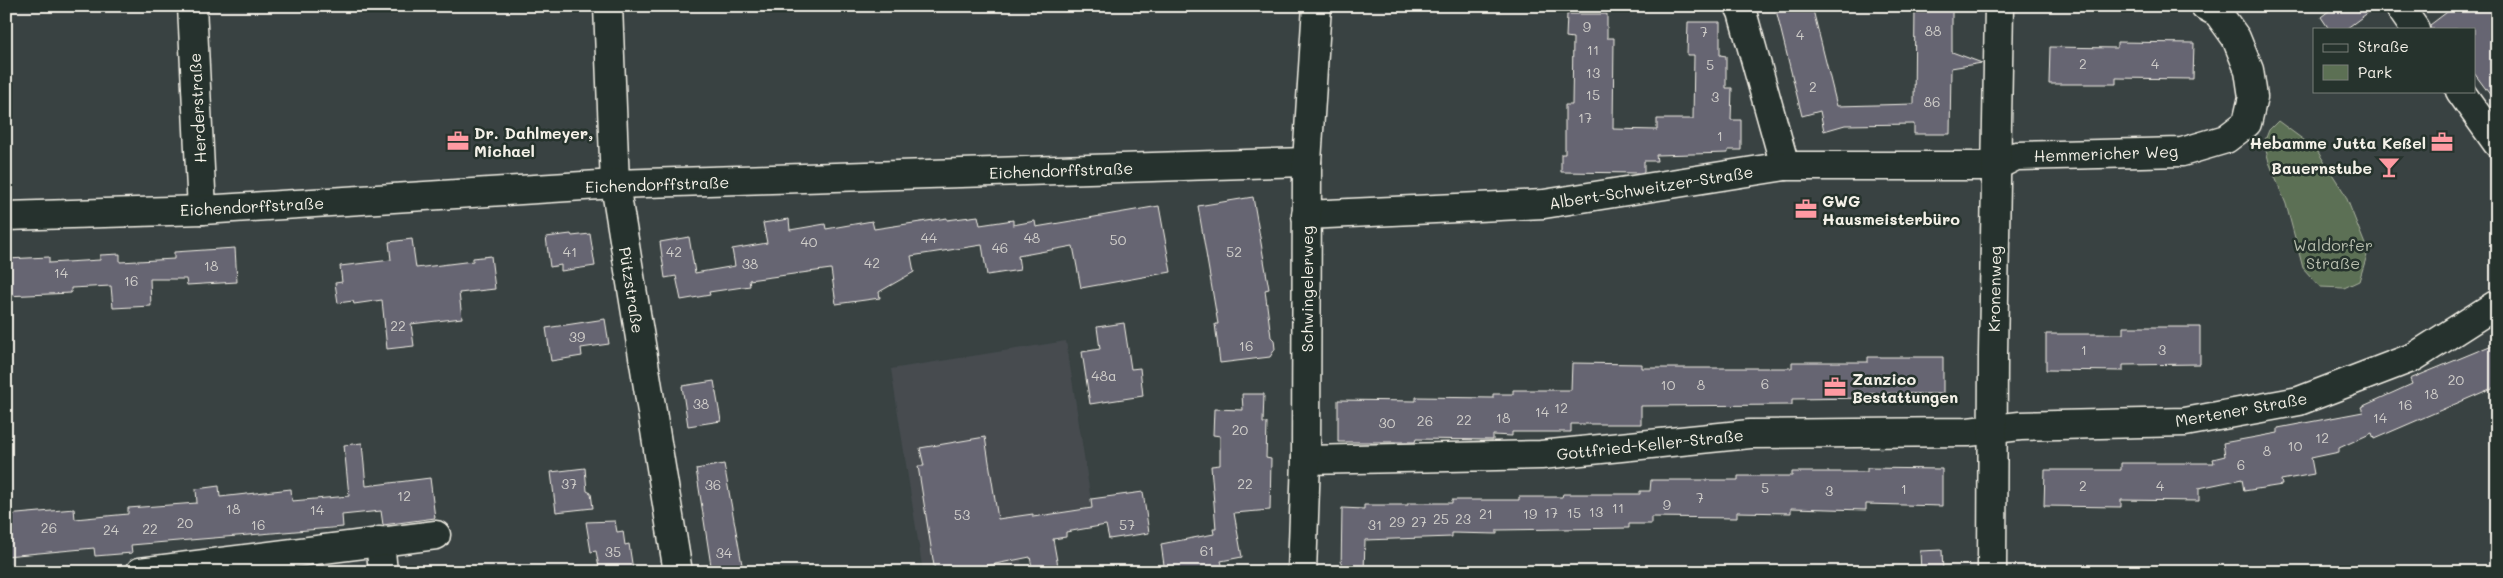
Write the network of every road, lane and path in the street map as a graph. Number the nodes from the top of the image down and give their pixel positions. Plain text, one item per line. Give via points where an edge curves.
1 (192, 6) edge
2 (608, 6) edge
3 (1317, 6) edge
4 (1739, 6) edge
5 (1999, 6) edge
6 (2205, 6) edge
7 (2399, 6) edge
8 (2414, 28) edge
9 (2461, 92) edge
10 (2497, 143) edge
11 (1307, 162) junction
12 (1785, 166) junction
13 (1996, 166) junction
14 (615, 184) junction
15 (202, 210) junction
16 (1306, 215) junction
17 (6, 216) edge
18 (2497, 304) edge
19 (1993, 430) junction
20 (1306, 460) junction
21 (436, 535) dead end
22 (380, 541) junction
23 (140, 572) edge
24 (383, 572) edge
25 (678, 572) edge
26 (1302, 572) edge
27 (1992, 572) edge

1 - 15 street, Herderstraße
2 - 14 street, Pützstraße
3 - 11 street, Schwingelerweg
4 - 12 street
5 - 13 street, Kronenweg
6 - 13 street, Hemmericher Weg via 2218,13 2236,38 2249,70 2253,97 2247,124 2226,139 2182,152 2016,156
7 - 8 street
9 - 10 street
11 - 14 street, Eichendorffstraße
11 - 16 street, Schwingelerweg
12 - 13 street, Albert-Schweitzer-Straße
12 - 16 street, Albert-Schweitzer-Straße via 1544,204
13 - 19 street, Kronenweg
14 - 15 street, Eichendorffstraße
14 - 25 street, Pützstraße
15 - 17 street, Eichendorffstraße
16 - 20 street, Schwingelerweg
18 - 19 street, Mertener Straße via 2414,357 2299,402 2185,422 2020,426
19 - 20 street, Gottfried-Keller-Straße via 1750,434 1541,456
19 - 27 street, Kronenweg
20 - 26 street, Schwingelerweg
21 - 22 street
22 - 23 street
22 - 24 street

